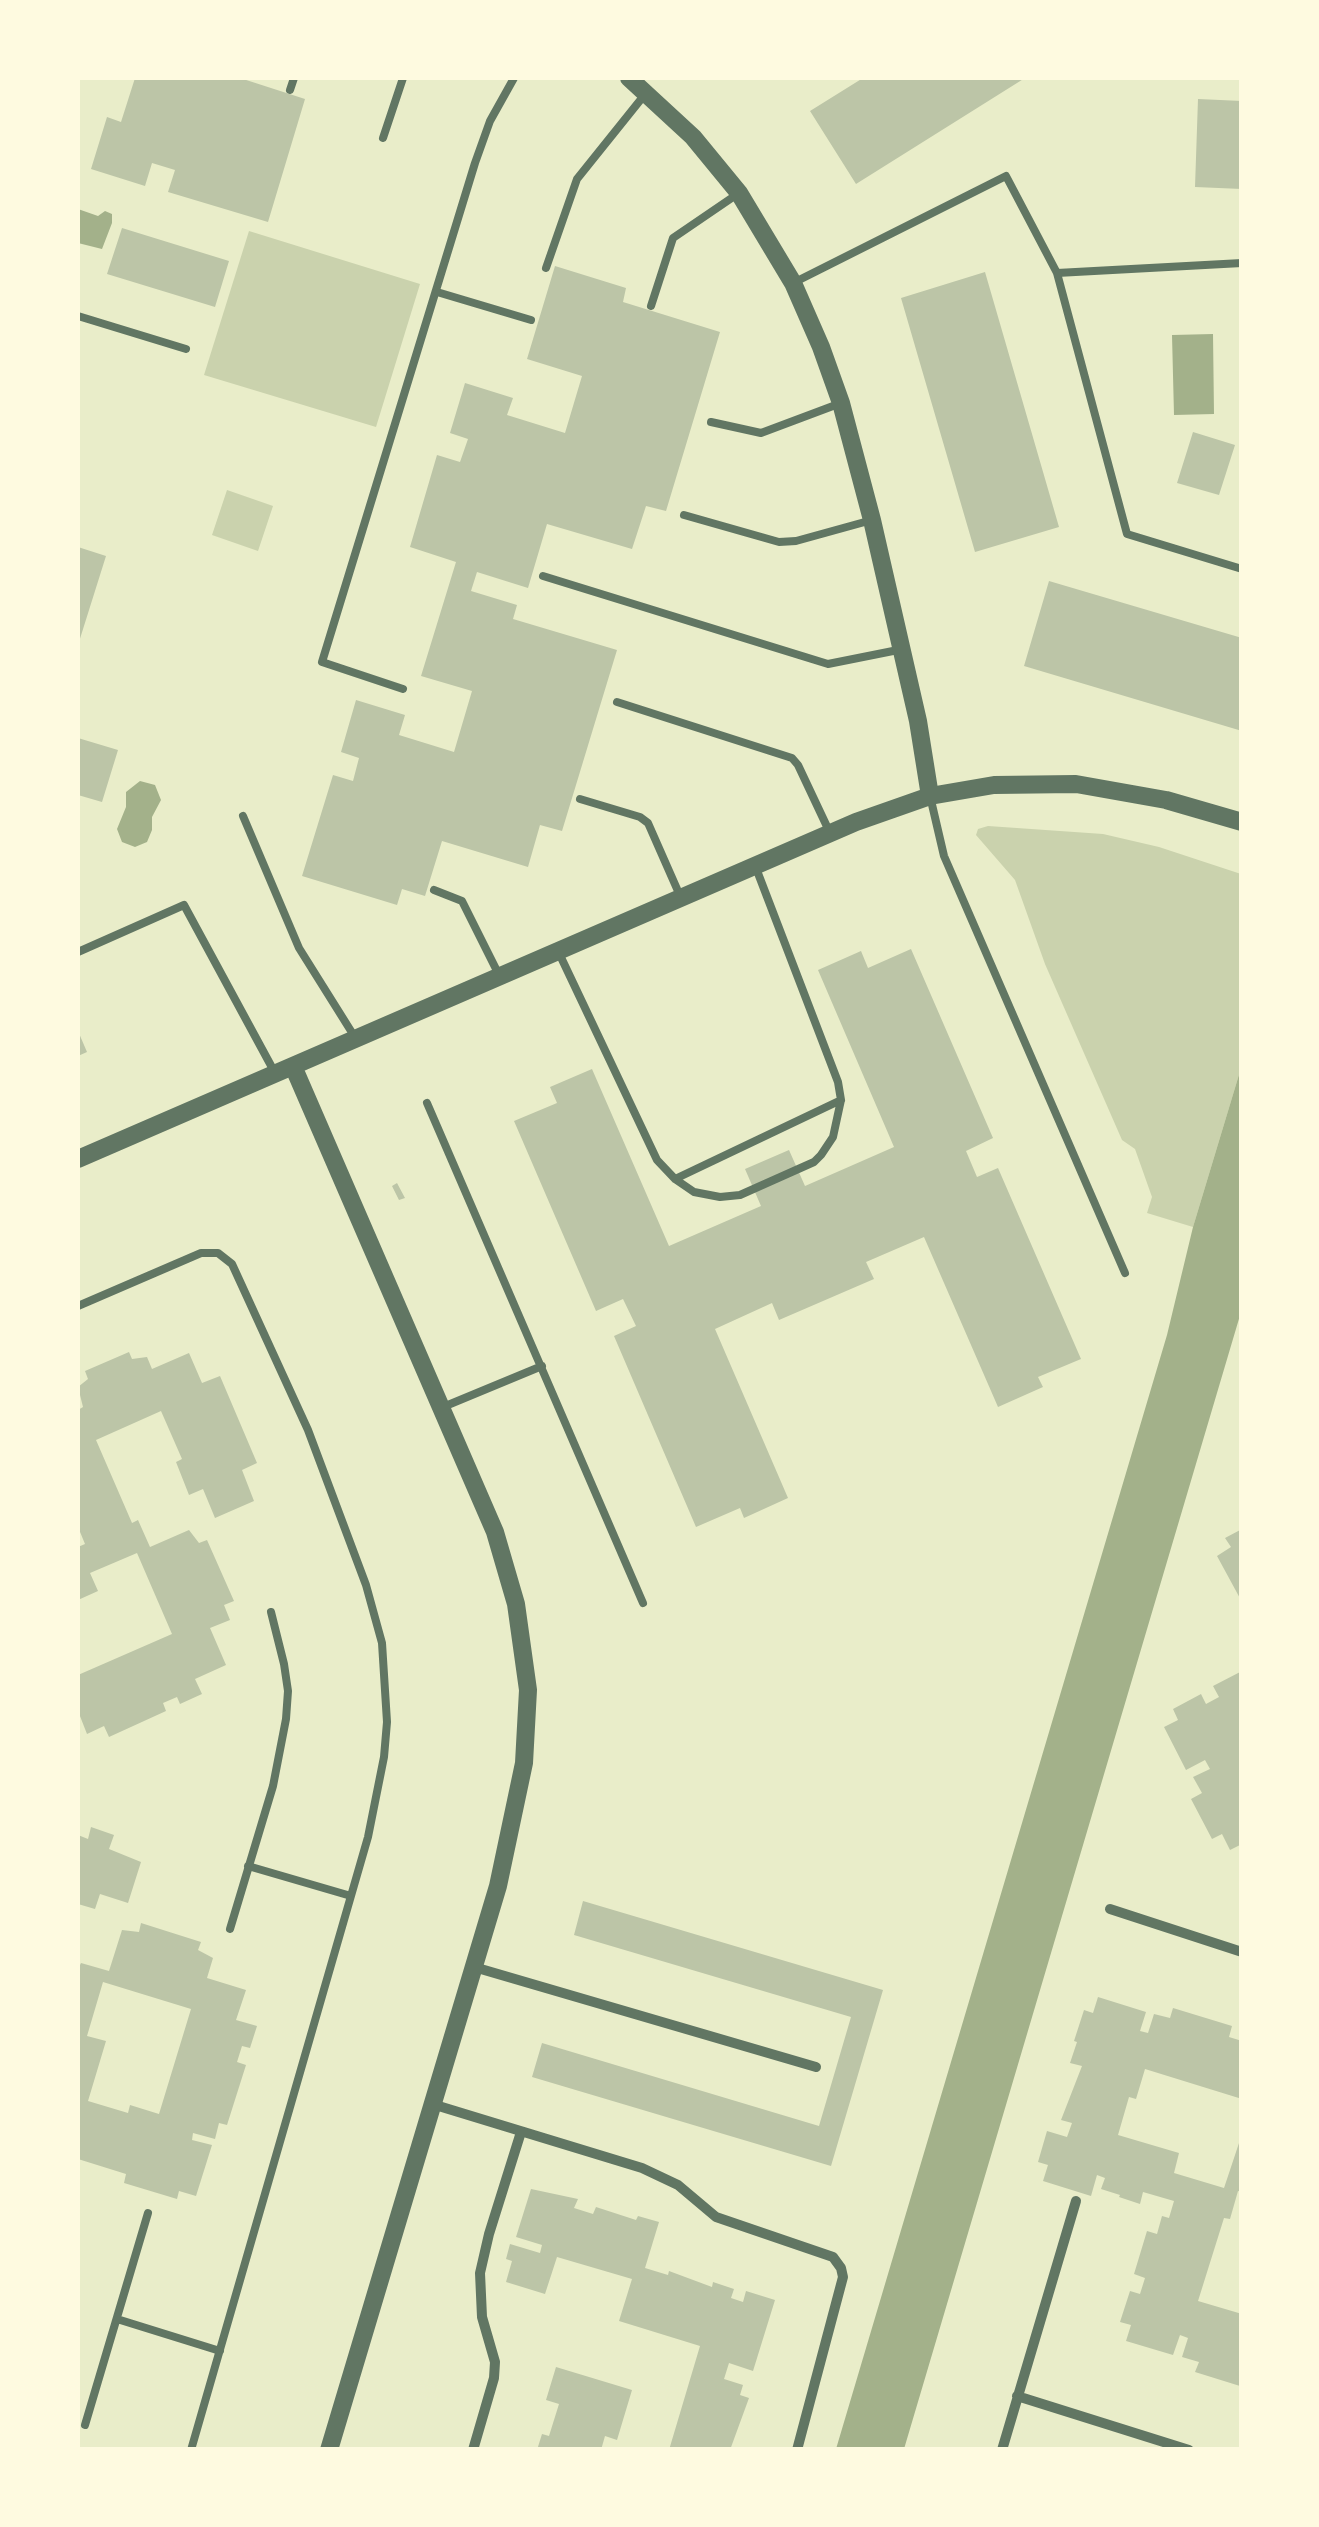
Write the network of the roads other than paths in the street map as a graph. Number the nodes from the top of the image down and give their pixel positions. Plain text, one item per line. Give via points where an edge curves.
1 (294, 78) edge
2 (403, 78) edge
3 (514, 78) edge
4 (630, 78) edge
5 (290, 90) dead end
6 (646, 93) junction
7 (383, 138) dead end
8 (739, 192) junction
9 (1242, 263) edge
10 (546, 268) dead end
11 (1057, 273) junction
12 (793, 283) junction
13 (437, 292) junction
14 (651, 306) dead end
15 (78, 316) edge
16 (531, 320) dead end
17 (186, 349) dead end
18 (841, 403) junction
19 (711, 422) dead end
20 (684, 515) dead end
21 (872, 520) junction
22 (1242, 569) edge
23 (544, 576) dead end
24 (903, 649) junction
25 (403, 689) dead end
26 (617, 702) dead end
27 (930, 796) junction
28 (580, 798) dead end
29 (243, 816) dead end
30 (1242, 822) edge
31 (830, 833) junction
32 (755, 866) junction
33 (434, 890) dead end
34 (682, 898) junction
35 (558, 951) junction
36 (78, 952) edge
37 (500, 977) junction
38 (356, 1038) junction
39 (284, 1070) junction
40 (841, 1100) junction
41 (427, 1103) dead end
42 (78, 1159) edge
43 (675, 1179) junction
44 (1125, 1273) dead end
45 (78, 1306) edge
46 (542, 1366) junction
47 (442, 1407) junction
48 (643, 1604) dead end
49 (271, 1612) dead end
50 (248, 1866) junction
51 (351, 1896) junction
52 (1110, 1910) dead end
53 (230, 1929) dead end
54 (1242, 1952) edge
55 (474, 1967) junction
56 (816, 2067) dead end
57 (432, 2104) junction
58 (522, 2132) junction
59 (1076, 2201) dead end
60 (148, 2213) dead end
61 (117, 2319) junction
62 (220, 2351) junction
63 (1018, 2396) junction
64 (86, 2425) dead end
65 (191, 2450) edge
66 (330, 2450) edge
67 (473, 2450) edge
68 (797, 2450) edge
69 (1002, 2450) edge
70 (1189, 2450) edge

1 - 5 lane
2 - 7 lane
3 - 13 lane via 490,120
4 - 6 street
6 - 8 street
6 - 10 lane via 577,178
8 - 12 street
8 - 14 lane via 673,238
9 - 11 lane
11 - 12 lane via 1006,176
11 - 22 lane via 1127,534
12 - 18 street
13 - 16 lane
13 - 25 lane via 322,662
15 - 17 lane
18 - 19 lane via 768,432
18 - 21 street
20 - 21 lane via 780,542
21 - 24 street
23 - 24 lane via 828,664
24 - 27 street
26 - 31 lane via 792,758
27 - 30 street via 994,785 1076,784
27 - 31 street
27 - 44 lane via 944,856
28 - 34 lane via 648,823
29 - 38 lane via 300,948
31 - 32 street
32 - 34 street
32 - 40 lane
33 - 37 lane via 466,906
34 - 35 street
35 - 37 street
35 - 43 lane via 657,1160
36 - 39 lane via 184,905
37 - 38 street
38 - 39 street
39 - 42 street
39 - 47 street
40 - 43 lane
40 - 43 lane via 834,1137 814,1162 734,1196 700,1194
41 - 46 lane
45 - 51 lane via 208,1252 232,1264 308,1430 382,1643 384,1757
46 - 47 lane
46 - 48 lane
47 - 55 street via 508,1572 527,1671 527,1741 517,1806
49 - 50 lane via 286,1677 286,1719
50 - 51 lane
50 - 53 lane
51 - 62 lane
52 - 54 street
55 - 56 street
55 - 57 street
57 - 58 street
57 - 66 street
58 - 67 street via 480,2273 494,2378
58 - 68 street via 642,2168 678,2185 716,2216 838,2262 842,2278
59 - 63 street
60 - 61 lane
61 - 62 lane
61 - 64 lane
62 - 65 lane
63 - 69 street
63 - 70 street

